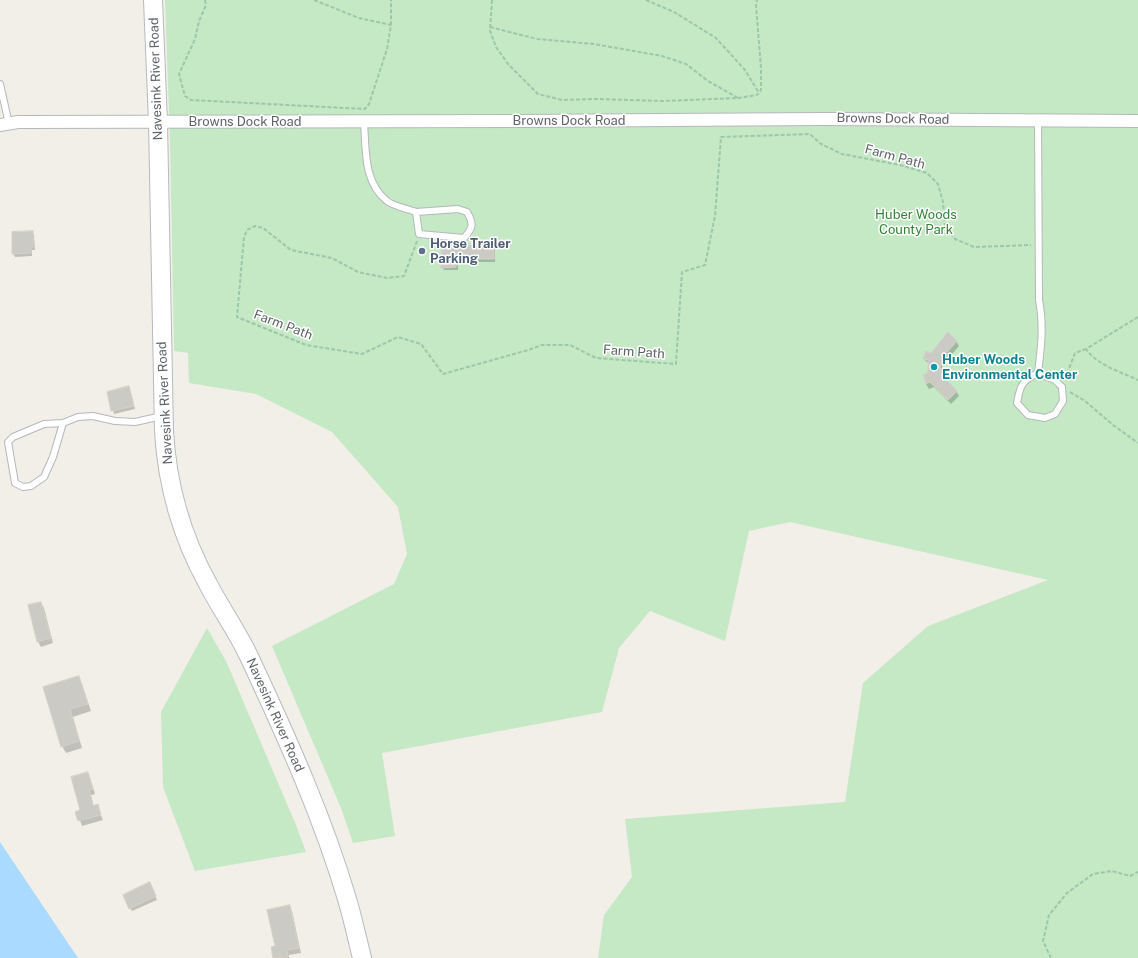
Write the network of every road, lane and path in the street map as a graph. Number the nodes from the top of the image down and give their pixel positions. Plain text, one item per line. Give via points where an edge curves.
1 (153, 0) edge
2 (205, 0) edge
3 (314, 0) edge
4 (391, 0) edge
5 (492, 0) edge
6 (646, 0) edge
7 (757, 0) edge
8 (391, 25) junction
9 (490, 27) junction
10 (0, 84) edge
11 (759, 93) junction
12 (739, 98) junction
13 (1038, 120) junction
14 (1138, 120) edge
15 (364, 121) junction
16 (158, 122) junction
17 (5, 124) edge
18 (416, 212) junction
19 (419, 234) junction
20 (1039, 245) junction
21 (1138, 317) edge
22 (1086, 349) junction
23 (1038, 373) junction
24 (1138, 380) edge
25 (1062, 387) junction
26 (164, 416) junction
27 (63, 423) junction
28 (1138, 443) edge
29 (1138, 872) edge
30 (362, 958) edge
31 (1051, 958) edge

1 - 16 main road, Navesink River Road
2 - 8 path via 206,5 195,39 179,74 185,96 191,100 365,109 369,104 387,50
3 - 8 path via 359,18
4 - 8 path
5 - 9 path
6 - 11 path via 674,12 716,38 745,70
7 - 11 path via 761,68
9 - 12 path via 537,39 594,44 662,56 686,64 708,81
9 - 12 path via 496,47 508,64 538,94 562,100 662,101
10 - 17 lane
11 - 12 path
13 - 14 street, Browns Dock Road
13 - 15 street, Browns Dock Road
13 - 20 lane
15 - 16 street, Browns Dock Road
15 - 18 lane via 368,172 373,185 388,202
16 - 17 street, Browns Dock Road
16 - 26 main road, Navesink River Road
18 - 19 lane
18 - 19 lane via 458,209 467,212 472,220 471,230 464,238
19 - 20 path, Farm Path via 404,276 387,278 358,272 332,258 291,250 263,228 256,226 247,230 244,237 237,317 306,345 362,354 398,337 421,344 443,374 542,345 570,345 596,358 676,364 682,272 705,266 715,216 721,137 810,134 821,144 842,154 927,173 938,184 945,226 955,239 974,246
20 - 23 lane via 1042,330
21 - 22 path
22 - 24 path via 1090,355 1103,363
22 - 25 path via 1075,353
23 - 25 lane via 1055,380
23 - 25 lane via 1027,378 1019,390 1017,403 1028,415 1044,418 1055,414 1063,401
25 - 28 path via 1085,401
26 - 27 lane via 135,422 93,416
26 - 30 main road, Navesink River Road via 168,471 186,537 208,584 252,661 303,779 329,846
27 - 27 lane via 44,424 13,437 8,442 15,483 23,487 31,486 44,477
29 - 31 path via 1130,876 1112,871 1093,874 1067,893 1049,915 1043,941

